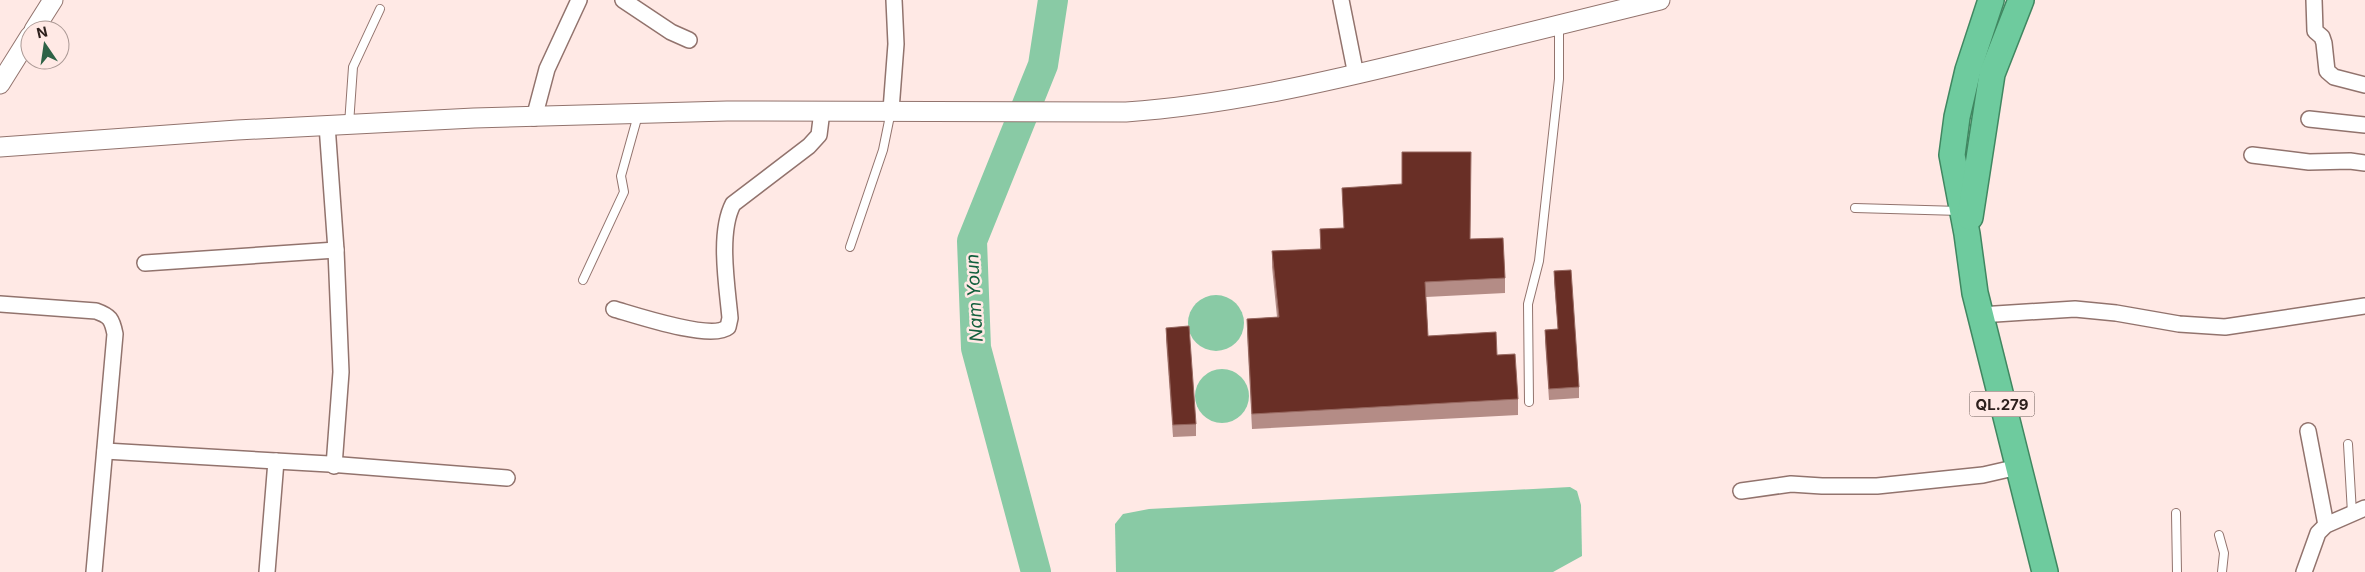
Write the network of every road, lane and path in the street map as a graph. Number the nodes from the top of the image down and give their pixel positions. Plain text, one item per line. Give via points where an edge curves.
1 (53, 0) edge
2 (578, 0) edge
3 (623, 0) edge
4 (894, 0) edge
5 (1341, 0) edge
6 (1660, 0) edge
7 (1991, 0) edge
8 (2021, 0) edge
9 (2314, 0) edge
10 (380, 9) dead end
11 (40, 20) edge
12 (1559, 25) junction
13 (689, 40) dead end
14 (20, 52) edge
15 (1356, 75) junction
16 (0, 84) edge
17 (2365, 85) edge
18 (899, 110) junction
19 (822, 111) junction
20 (638, 115) junction
21 (534, 118) junction
22 (2310, 119) dead end
23 (349, 124) junction
24 (327, 125) junction
25 (2365, 125) edge
26 (0, 147) edge
27 (2252, 155) dead end
28 (2365, 163) edge
29 (1854, 208) dead end
30 (1967, 219) junction
31 (850, 247) dead end
32 (336, 250) junction
33 (145, 263) dead end
34 (583, 280) dead end
35 (0, 304) edge
36 (2365, 306) edge
37 (614, 309) dead end
38 (1980, 315) junction
39 (1528, 402) dead end
40 (2308, 431) dead end
41 (2348, 444) dead end
42 (105, 451) junction
43 (276, 461) junction
44 (334, 466) junction
45 (2018, 466) junction
46 (507, 478) dead end
47 (1741, 491) dead end
48 (2359, 510) edge
49 (2176, 513) dead end
50 (2326, 525) junction
51 (2219, 535) dead end
52 (94, 572) edge
53 (267, 572) edge
54 (2045, 572) edge
55 (2177, 572) edge
56 (2222, 572) edge
57 (2304, 572) edge

1 - 11 street
2 - 21 street via 547,69
3 - 13 street
4 - 18 street
5 - 15 street
6 - 12 street
7 - 30 highway, QL.279 via 1968,70 1952,155
8 - 30 highway, QL.279 via 1992,74
9 - 17 street via 2315,30 2324,43 2328,71 2334,77
10 - 23 lane via 354,67
12 - 15 street
12 - 39 lane via 1559,79 1539,261 1528,304
14 - 16 street
15 - 18 street via 1170,109 1126,112
18 - 19 street
18 - 31 lane
19 - 20 street
19 - 37 street via 819,136 733,204 727,216 728,327 718,332 683,328
20 - 21 street
20 - 34 lane via 621,176 624,192
21 - 23 street
22 - 25 street
23 - 24 street
24 - 26 street
24 - 32 street
27 - 28 street via 2309,162
29 - 30 lane
30 - 38 highway, QL.279 via 1974,293
32 - 33 street
32 - 44 street via 341,372
35 - 42 street via 96,311 112,320 115,334
36 - 38 street via 2225,327 2179,324 2075,309
38 - 45 highway, QL.279
40 - 50 street
41 - 48 lane
42 - 43 street
42 - 52 street
43 - 44 street
43 - 53 street
44 - 46 street
45 - 47 street via 1983,475 1877,486 1791,484
45 - 54 highway, QL.279
48 - 50 street
49 - 55 lane
50 - 57 street via 2318,533
51 - 56 lane via 2224,553

